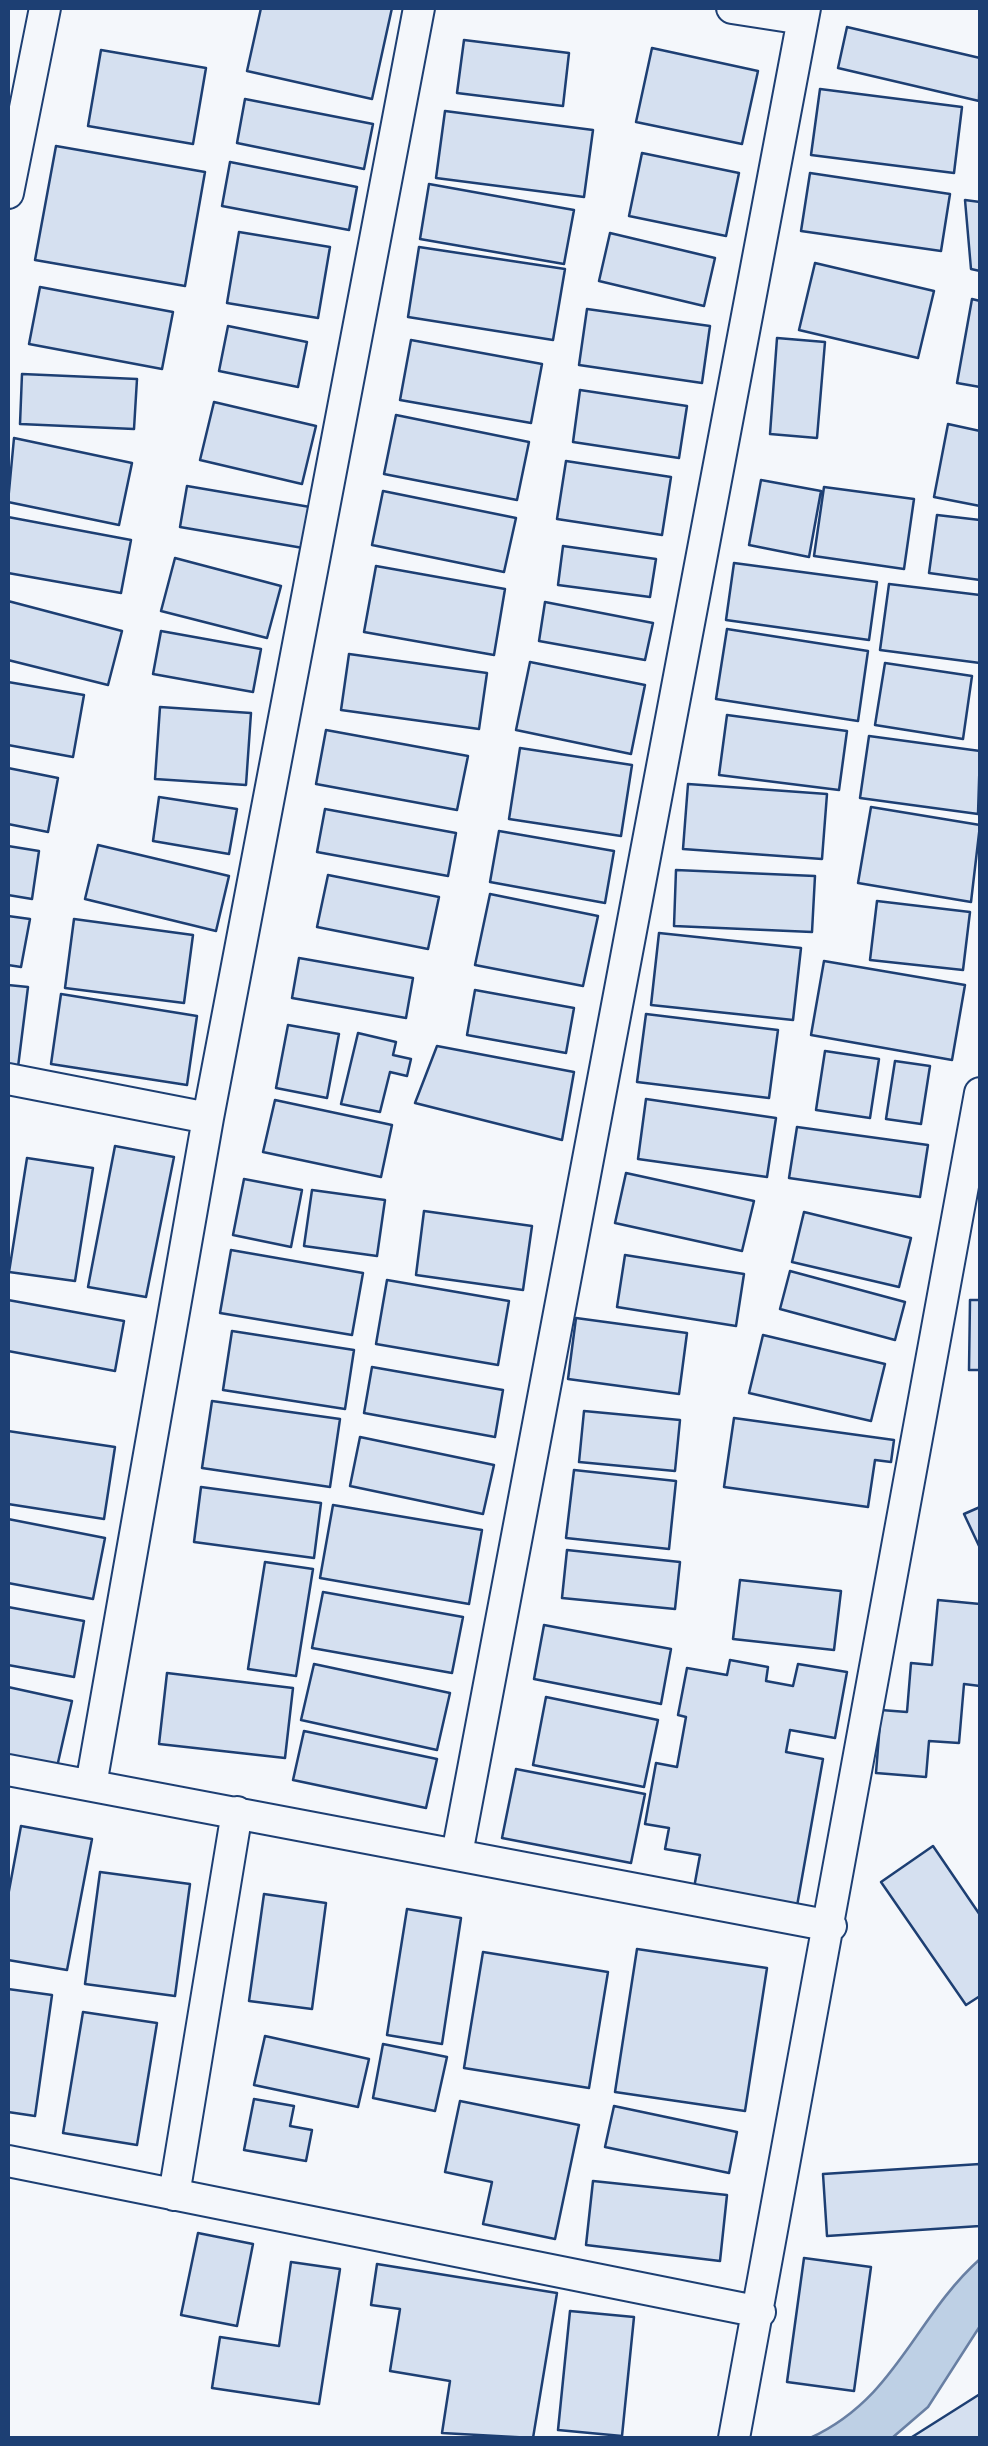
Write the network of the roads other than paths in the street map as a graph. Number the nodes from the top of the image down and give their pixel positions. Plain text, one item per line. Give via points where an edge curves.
1 (45, 8) edge
2 (419, 8) edge
3 (732, 8) edge
4 (804, 13) edge
5 (8, 193) edge
6 (8, 1079) edge
7 (980, 1092) edge
8 (208, 1118) junction
9 (8, 1770) edge
10 (91, 1785) junction
11 (237, 1812) junction
12 (458, 1854) junction
13 (831, 1926) junction
14 (8, 2161) edge
15 (174, 2195) junction
16 (760, 2312) junction
17 (734, 2438) edge

1 - 5 street
2 - 8 street
3 - 4 street
4 - 12 street
6 - 8 street
7 - 13 street
8 - 10 street
9 - 10 street
10 - 11 street
11 - 12 street
11 - 15 street
12 - 13 street
13 - 16 street
14 - 15 street
15 - 16 street
16 - 17 street

